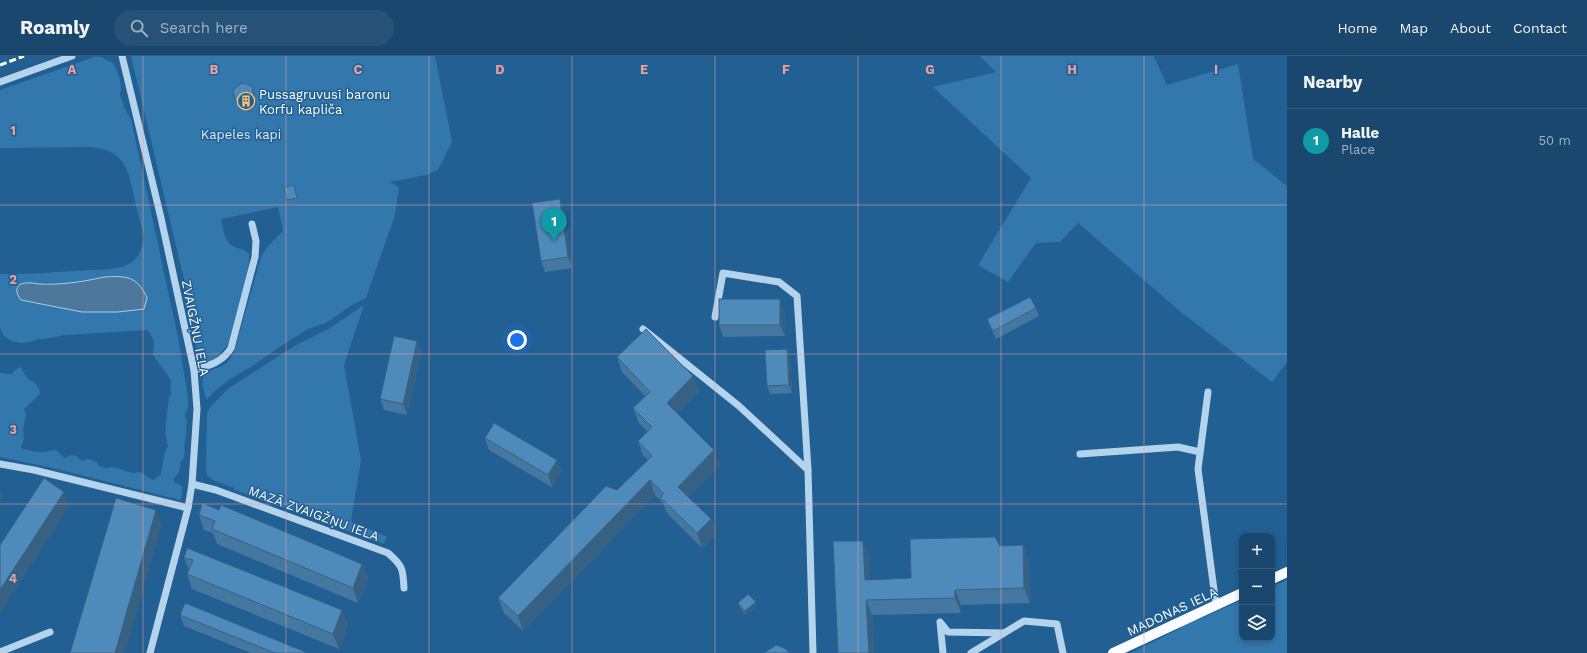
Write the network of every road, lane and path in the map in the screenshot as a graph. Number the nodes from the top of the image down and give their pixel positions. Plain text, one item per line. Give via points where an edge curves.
1 (72, 56) edge
2 (122, 56) edge
3 (0, 82) edge
4 (252, 224) dead end
5 (715, 317) dead end
6 (643, 329) dead end
7 (194, 370) junction
8 (1208, 392) dead end
9 (1200, 452) junction
10 (1080, 454) dead end
11 (0, 464) edge
12 (808, 470) junction
13 (192, 484) junction
14 (188, 508) junction
15 (1287, 572) edge
16 (1275, 578) edge
17 (404, 588) dead end
18 (1239, 594) edge
19 (1216, 605) junction
20 (50, 632) dead end
21 (1005, 633) junction
22 (0, 652) edge
23 (150, 653) edge
24 (813, 653) edge
25 (943, 653) edge
26 (971, 653) edge
27 (1063, 653) edge
28 (1113, 653) edge

1 - 3 street
2 - 7 street, ZVAIGŽŅU IELA
4 - 7 street via 256,257 231,348 226,356 217,362
5 - 12 street via 723,272 779,282 797,296
6 - 12 street via 739,406
7 - 13 street, ZVAIGŽŅU IELA via 197,408
8 - 9 street
9 - 10 street via 1178,447
9 - 19 street via 1198,469
11 - 14 street
12 - 24 street
13 - 14 street, ZVAIGŽŅU IELA
13 - 17 street, MAZĀ ZVAIGŽŅU IELA via 216,490 388,553 400,564
14 - 23 street, ZVAIGŽŅU IELA
15 - 16 main road
18 - 19 main road, MADONAS IELA
19 - 28 main road, MADONAS IELA
20 - 22 street
21 - 25 street via 948,632 940,622
21 - 26 street
21 - 27 street via 1024,621 1057,624

